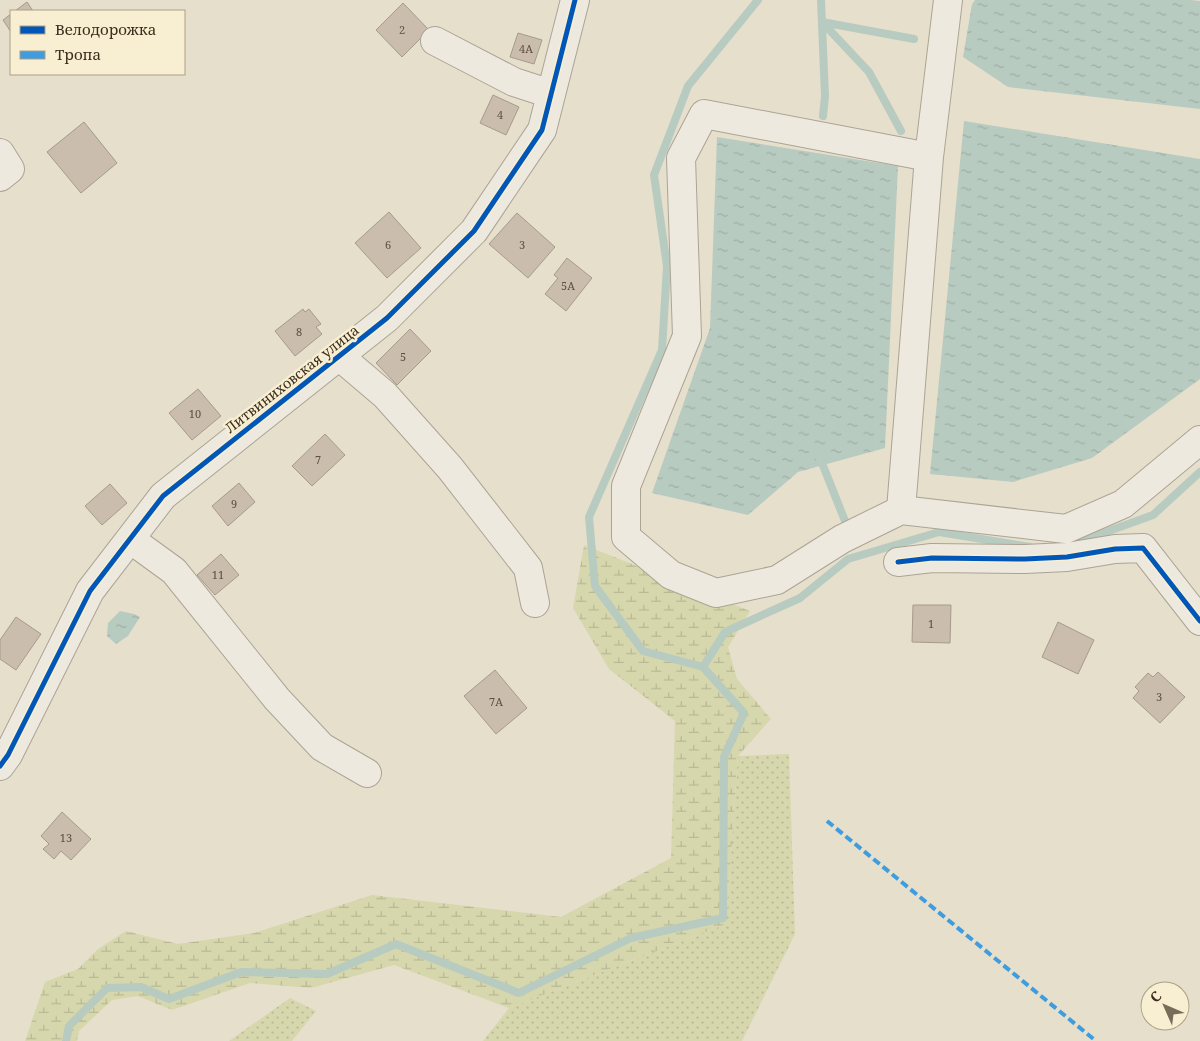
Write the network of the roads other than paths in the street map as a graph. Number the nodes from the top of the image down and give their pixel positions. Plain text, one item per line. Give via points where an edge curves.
1 (575, 0) edge
2 (948, 0) edge
3 (435, 41) dead end
4 (551, 94) junction
5 (929, 157) junction
6 (339, 356) junction
7 (1200, 440) edge
8 (901, 510) junction
9 (130, 539) junction
10 (898, 562) dead end
11 (535, 603) dead end
12 (1200, 621) edge
13 (0, 766) edge
14 (367, 773) dead end

1 - 4 street, Литвиниховская улица
2 - 5 street
3 - 4 street via 514,82
4 - 6 street, Литвиниховская улица via 542,130 474,231 387,318
5 - 8 street
5 - 8 street via 704,114 681,158 687,336 626,486 626,537 671,575 716,593 776,580 842,539
6 - 9 street, Литвиниховская улица via 162,496
6 - 11 street via 385,395 450,468 528,568
7 - 8 street via 1123,504 1066,529
9 - 13 street, Литвиниховская улица via 90,591
9 - 14 street via 174,571 277,699 322,747
10 - 12 street via 932,558 1066,557 1143,548

